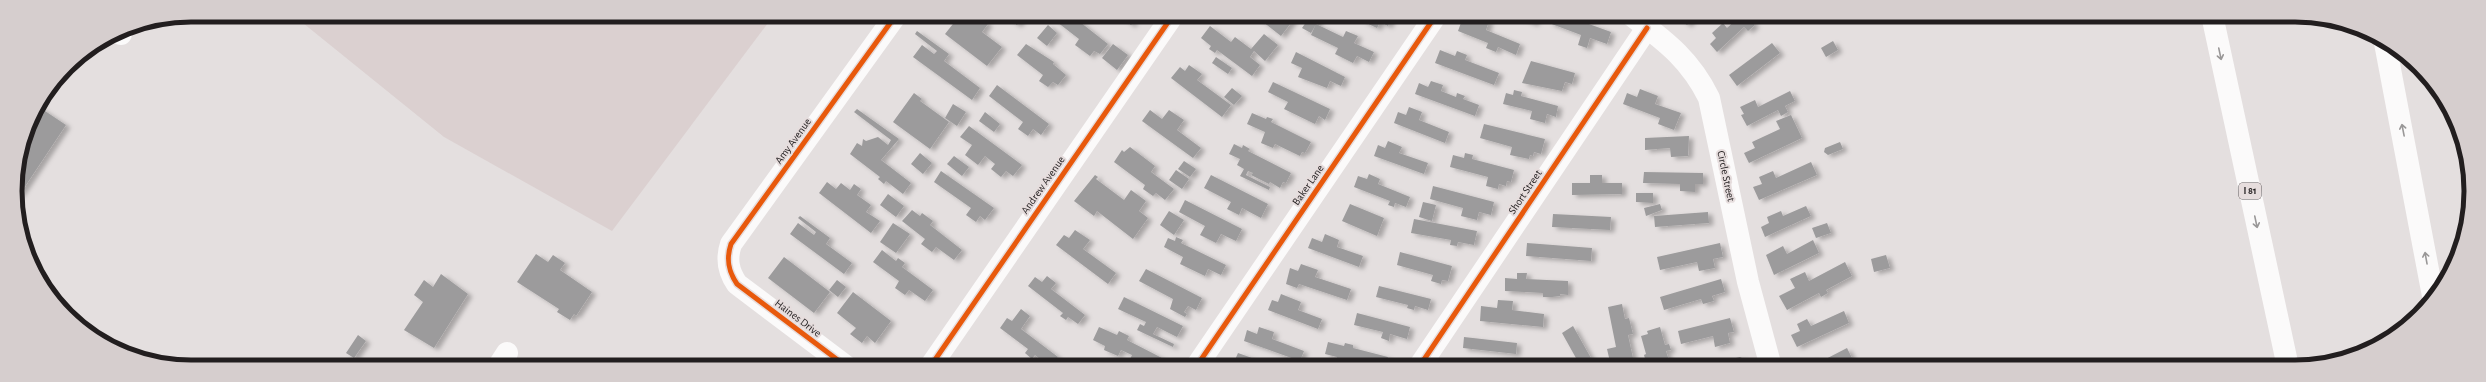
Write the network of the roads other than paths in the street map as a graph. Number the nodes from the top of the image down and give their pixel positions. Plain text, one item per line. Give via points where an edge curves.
1 (891, 22) edge
2 (1168, 22) edge
3 (1431, 22) edge
4 (1639, 22) edge
5 (2214, 22) edge
6 (2386, 48) edge
7 (738, 284) joint
8 (2432, 290) edge
9 (838, 360) edge
10 (935, 360) edge
11 (1201, 360) edge
12 (1423, 360) edge
13 (1769, 360) edge
14 (2286, 360) edge

1 - 7 main road, Amy Avenue via 731,244 728,266
2 - 10 main road, Andrew Avenue
3 - 11 main road, Baker Lane
4 - 12 main road, Short Street
4 - 13 main road, Circle Street via 1684,60 1698,76 1709,98 1748,282
5 -> 14 main road, I 81
8 -> 6 main road
7 - 9 main road, Haines Drive

